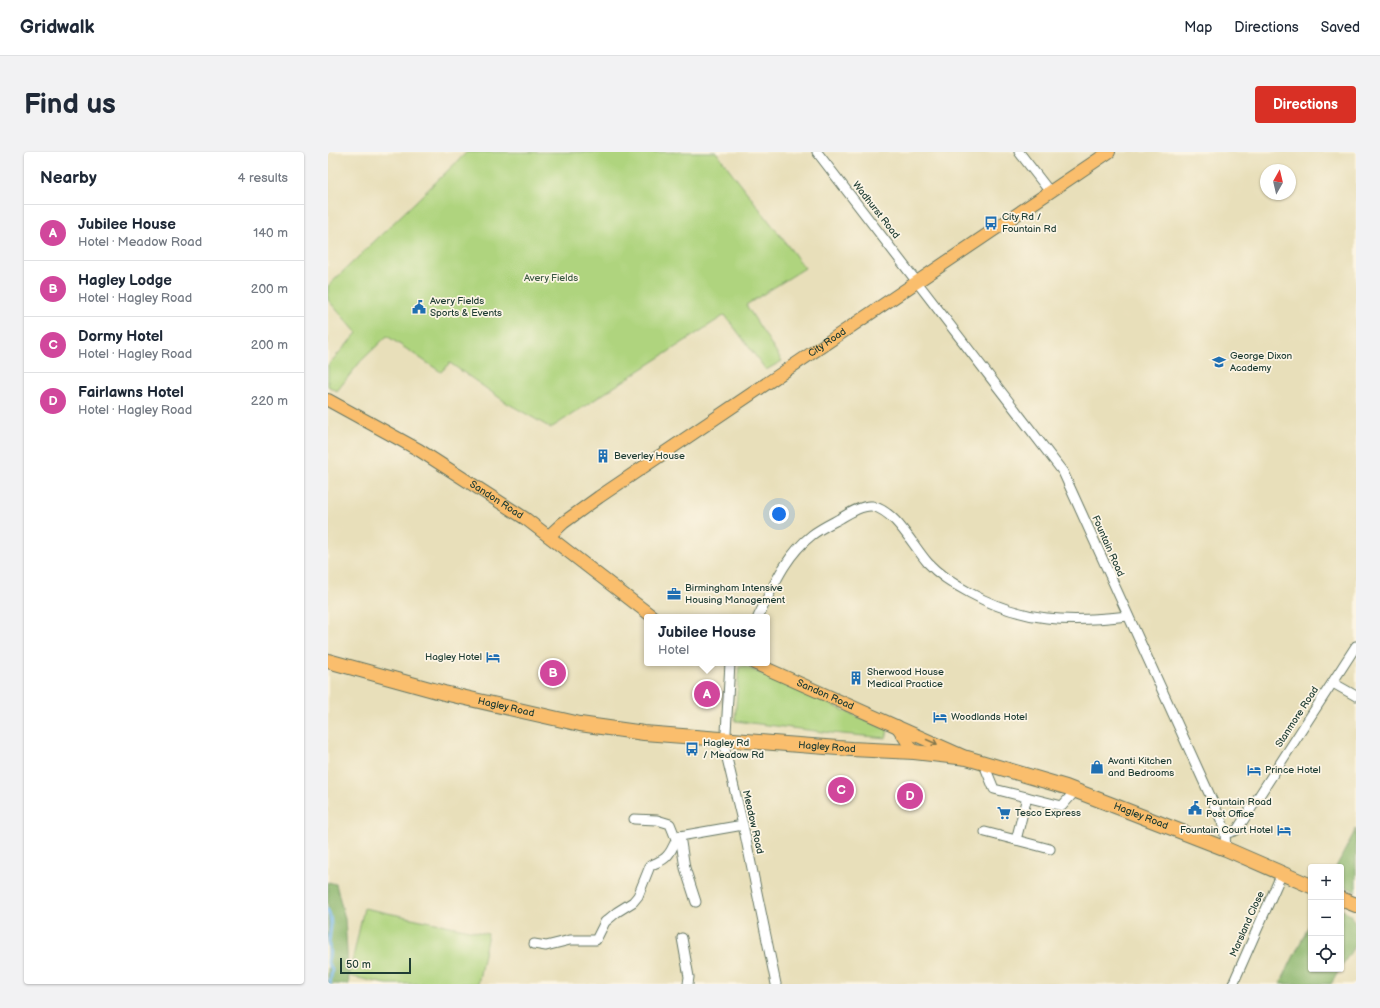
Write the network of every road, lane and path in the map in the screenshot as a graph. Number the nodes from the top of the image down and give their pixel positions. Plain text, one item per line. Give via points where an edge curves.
1 (817, 152) edge
2 (1019, 152) edge
3 (1109, 152) edge
4 (1050, 192) junction
5 (917, 283) junction
6 (328, 400) edge
7 (549, 536) junction
8 (649, 614) edge
9 (759, 614) edge
10 (1128, 616) junction
11 (1356, 646) edge
12 (328, 661) edge
13 (730, 666) edge
14 (761, 666) edge
15 (1333, 683) junction
16 (1356, 696) edge
17 (897, 726) junction
18 (724, 740) junction
19 (914, 752) junction
20 (967, 758) junction
21 (983, 762) junction
22 (1076, 790) junction
23 (1027, 797) junction
24 (634, 819) dead end
25 (743, 825) junction
26 (986, 832) dead end
27 (1225, 834) junction
28 (678, 838) junction
29 (1016, 840) junction
30 (1050, 849) dead end
31 (1226, 849) junction
32 (1282, 873) junction
33 (1308, 885) edge
34 (1344, 900) edge
35 (696, 902) dead end
36 (1356, 905) edge
37 (682, 938) dead end
38 (534, 944) dead end
39 (688, 984) edge
40 (776, 984) edge
41 (1233, 984) edge

1 - 5 street, Wadhurst Road
2 - 4 street
3 - 4 main road, City Road
4 - 5 main road, City Road
5 - 7 main road, City Road via 599,497 562,523
5 - 10 street, Fountain Road via 1063,472
6 - 7 main road, Sandon Road via 419,450
7 - 8 main road, Sandon Road
9 - 10 street via 781,570 812,534 846,514 871,506 890,516 929,564 952,584 1001,608 1040,618 1092,620
10 - 27 street, Fountain Road via 1222,822
11 - 15 street, Stanmore Road
12 - 18 highway, Hagley Road via 444,693 580,724
13 - 18 street, Meadow Road
14 - 17 main road, Sandon Road
15 - 16 street
15 - 27 street, Stanmore Road via 1237,830
17 - 19 main road
17 -> 20 main road, Sandon Road
18 - 19 highway, Hagley Road
18 - 25 street, Meadow Road
19 - 20 highway, Hagley Road
20 - 21 highway, Hagley Road
21 - 22 highway, Hagley Road
21 - 23 street via 994,789
22 - 23 street via 1062,806
22 - 31 highway, Hagley Road
23 - 29 street
24 - 28 street via 657,820 670,824
25 - 28 street
25 - 40 street, Meadow Road
26 - 29 street
27 - 31 street, Fountain Road
28 - 35 street
28 - 38 street via 668,855 650,866 638,896 605,922 596,940 570,940 546,946
29 - 30 street
31 - 32 highway, Hagley Road
32 - 33 highway, Hagley Road
32 - 41 street, Marsland Close
34 - 36 highway
37 - 39 street

